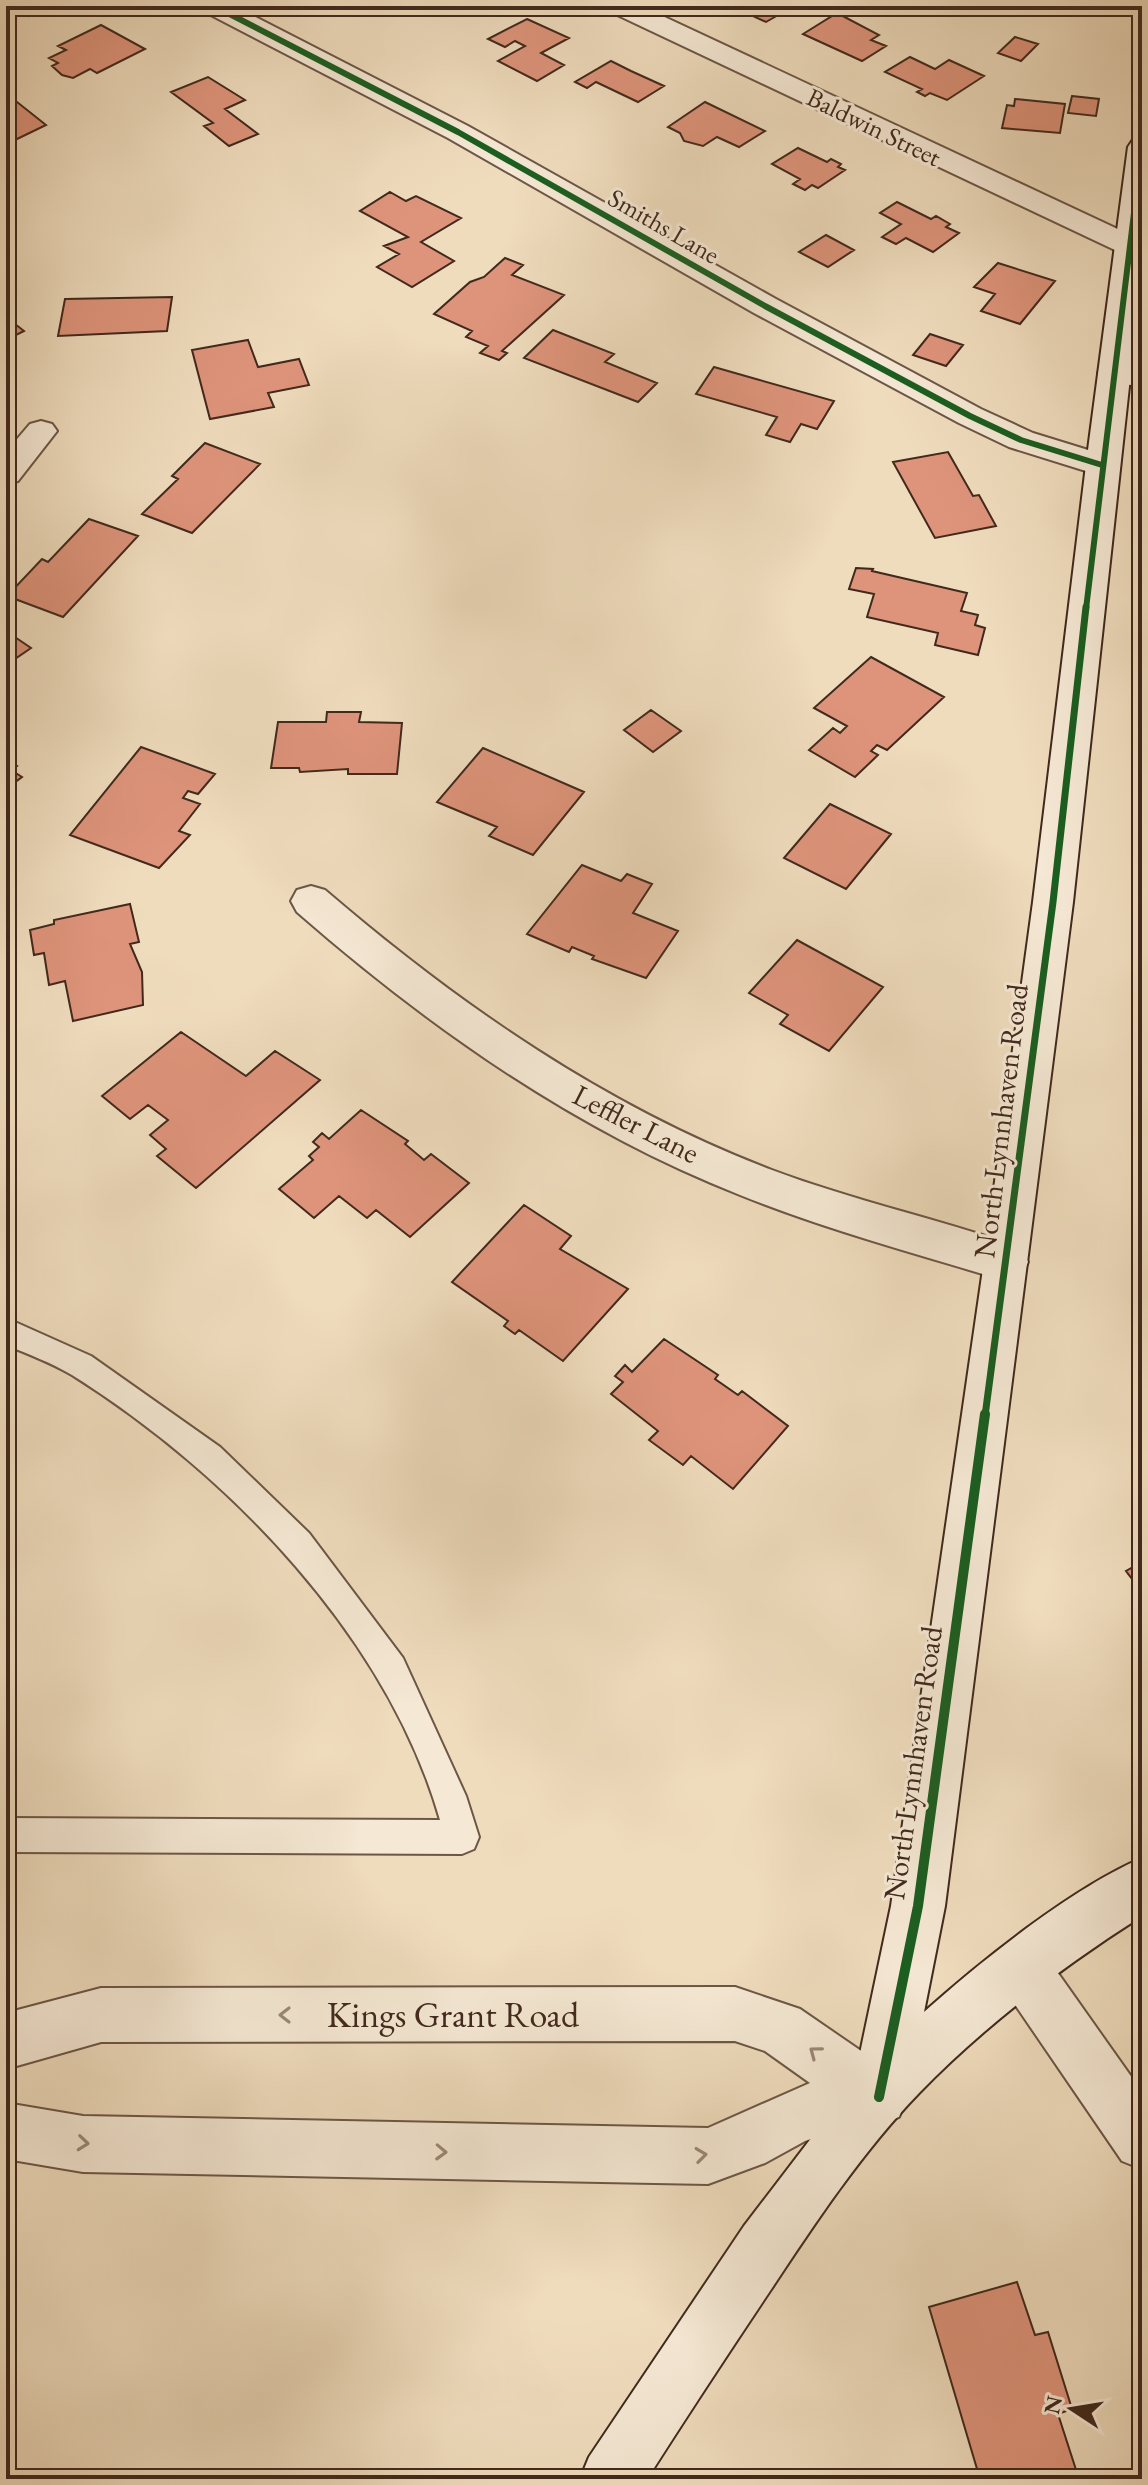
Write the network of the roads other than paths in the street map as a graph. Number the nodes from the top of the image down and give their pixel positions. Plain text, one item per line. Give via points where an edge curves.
1 (214, 6) edge
2 (620, 6) edge
3 (1142, 147) edge
4 (1128, 245) junction
5 (1128, 375) edge
6 (41, 431) dead end
7 (1102, 465) junction
8 (6, 473) edge
9 (311, 901) dead end
10 (1006, 1262) junction
11 (6, 1331) edge
12 (6, 1835) edge
13 (1142, 1885) edge
14 (1022, 1968) junction
15 (6, 2041) edge
16 (879, 2097) junction
17 (6, 2131) edge
18 (1142, 2141) edge
19 (611, 2479) edge

1 - 7 street, Smiths Lane via 458,132 970,416 1021,440
2 - 4 street, Baldwin Street
3 - 4 street, North Lynnhaven Road
4 - 5 street, North Lynnhaven Road
5 - 7 street, North Lynnhaven Road
6 - 8 street
7 - 10 street, North Lynnhaven Road
9 - 10 street, Leffler Lane via 423,995 602,1111 824,1207
10 - 16 street, North Lynnhaven Road via 918,1906
11 - 12 lane via 81,1365 209,1457 298,1543 392,1669 450,1796 462,1837
13 - 14 street
14 - 16 street via 967,2010
14 - 18 street
16 -> 15 street, Kings Grant Road via 780,2029 735,2014 101,2015
17 -> 16 street via 83,2144 708,2156 793,2117
16 - 19 street, North Lynnhaven Road via 806,2187

